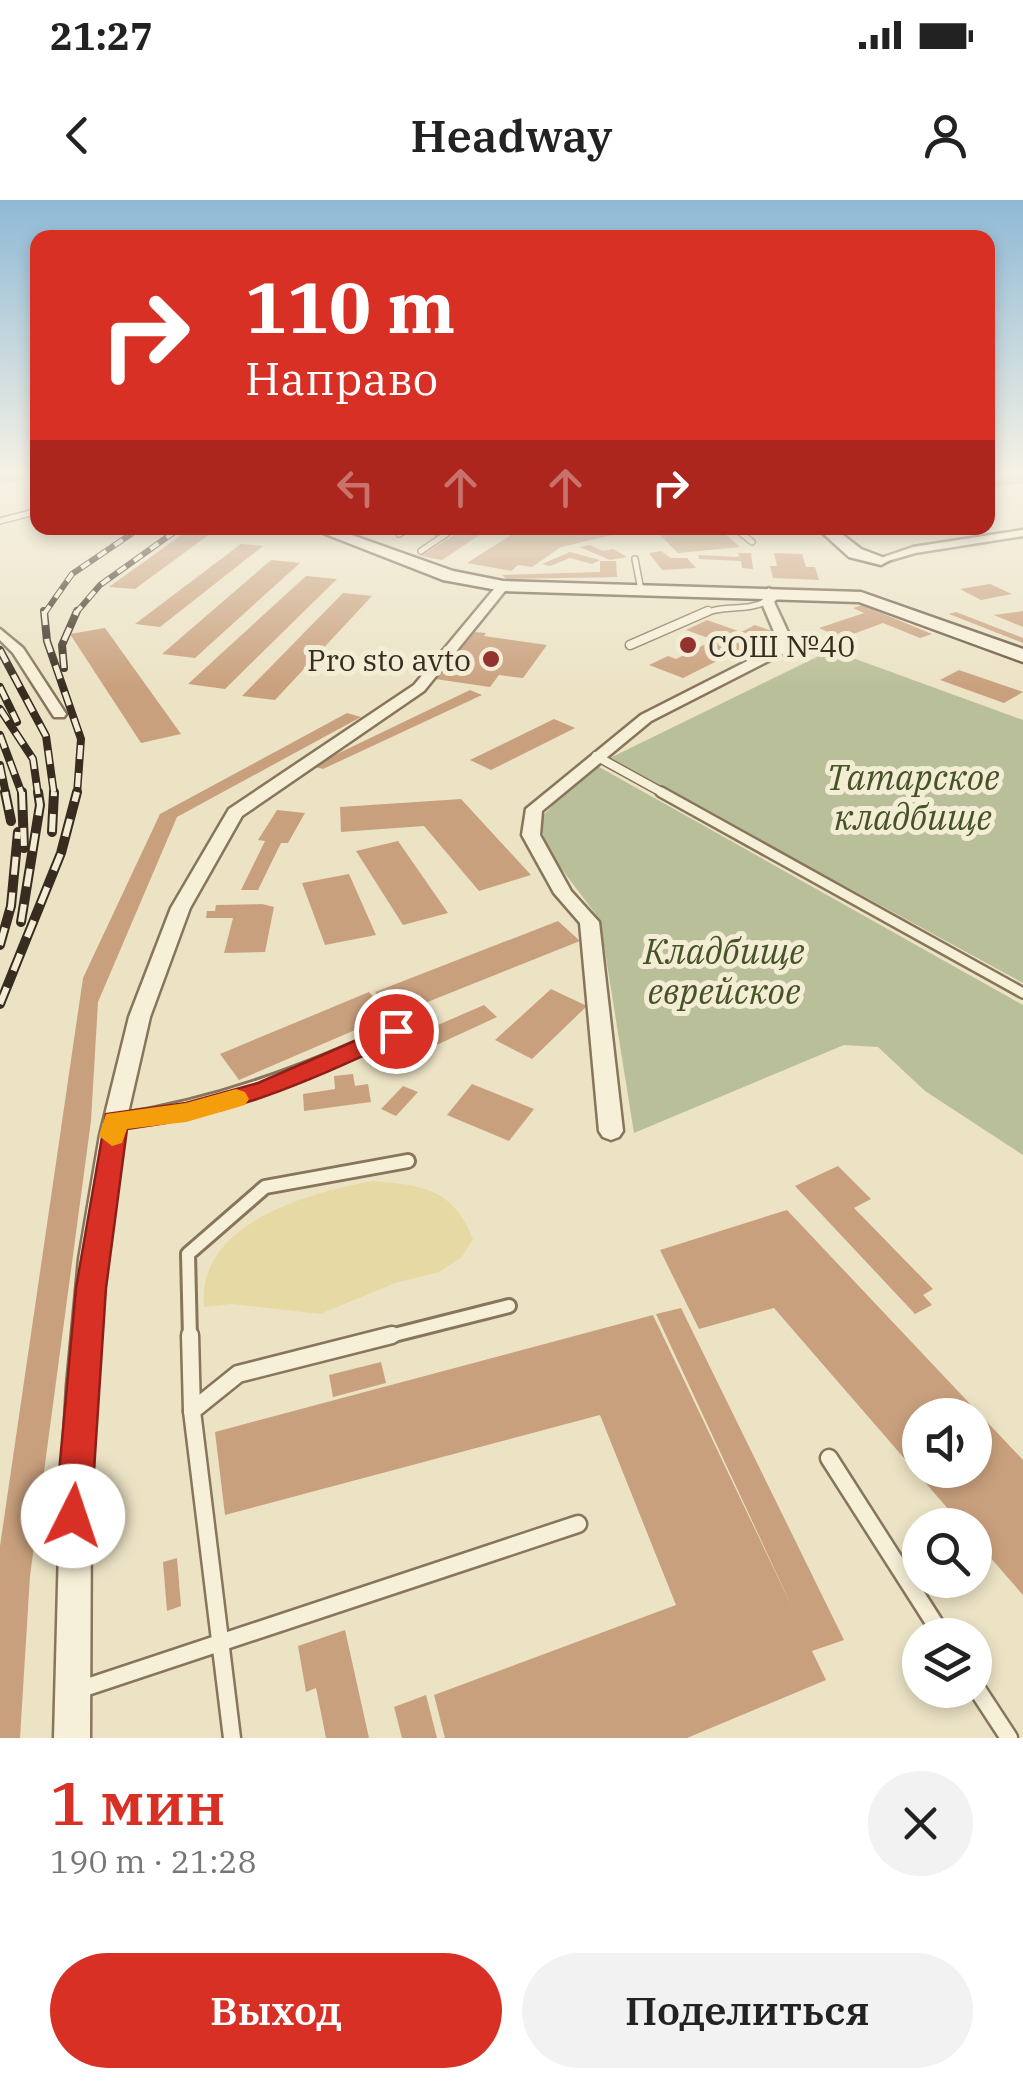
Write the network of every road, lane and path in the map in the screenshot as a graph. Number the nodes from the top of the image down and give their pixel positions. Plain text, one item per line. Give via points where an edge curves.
1 (365, 546) edge
2 (429, 546) edge
3 (846, 546) edge
4 (940, 546) edge
5 (422, 551) dead end
6 (635, 559) dead end
7 (881, 560) junction
8 (503, 586) junction
9 (641, 590) junction
10 (834, 594) junction
11 (768, 596) junction
12 (0, 633) edge
13 (630, 645) dead end
14 (1023, 656) edge
15 (59, 714) dead end
16 (596, 756) junction
17 (1023, 993) edge
18 (396, 1031) dead end
19 (115, 1121) junction
20 (611, 1132) dead end
21 (408, 1160) dead end
22 (509, 1306) dead end
23 (192, 1411) junction
24 (829, 1458) dead end
25 (578, 1524) dead end
26 (931, 1618) edge
27 (220, 1643) junction
28 (72, 1692) junction
29 (989, 1708) edge
30 (72, 1738) edge
31 (232, 1738) edge
32 (1009, 1738) edge

1 - 8 main road via 423,568
2 - 5 lane
3 - 7 main road
4 - 7 street
6 - 9 lane
7 - 10 main road
8 - 9 main road
8 - 19 street via 419,688 235,813 214,842 148,993
9 - 11 main road
10 - 11 main road
10 - 14 main road via 885,603
11 - 13 lane via 753,608 715,608
11 - 16 street via 783,648 646,718
12 - 15 street
16 - 17 lane
16 - 20 street via 534,809 531,835 563,894 589,922
18 - 19 lane via 266,1090 186,1112
19 - 28 street via 91,1288 73,1516
21 - 23 lane via 265,1186 188,1254
22 - 23 lane via 238,1374
23 - 27 lane
24 - 26 lane
25 - 27 lane
27 - 28 lane
27 - 31 lane
28 - 30 street
29 - 32 lane

